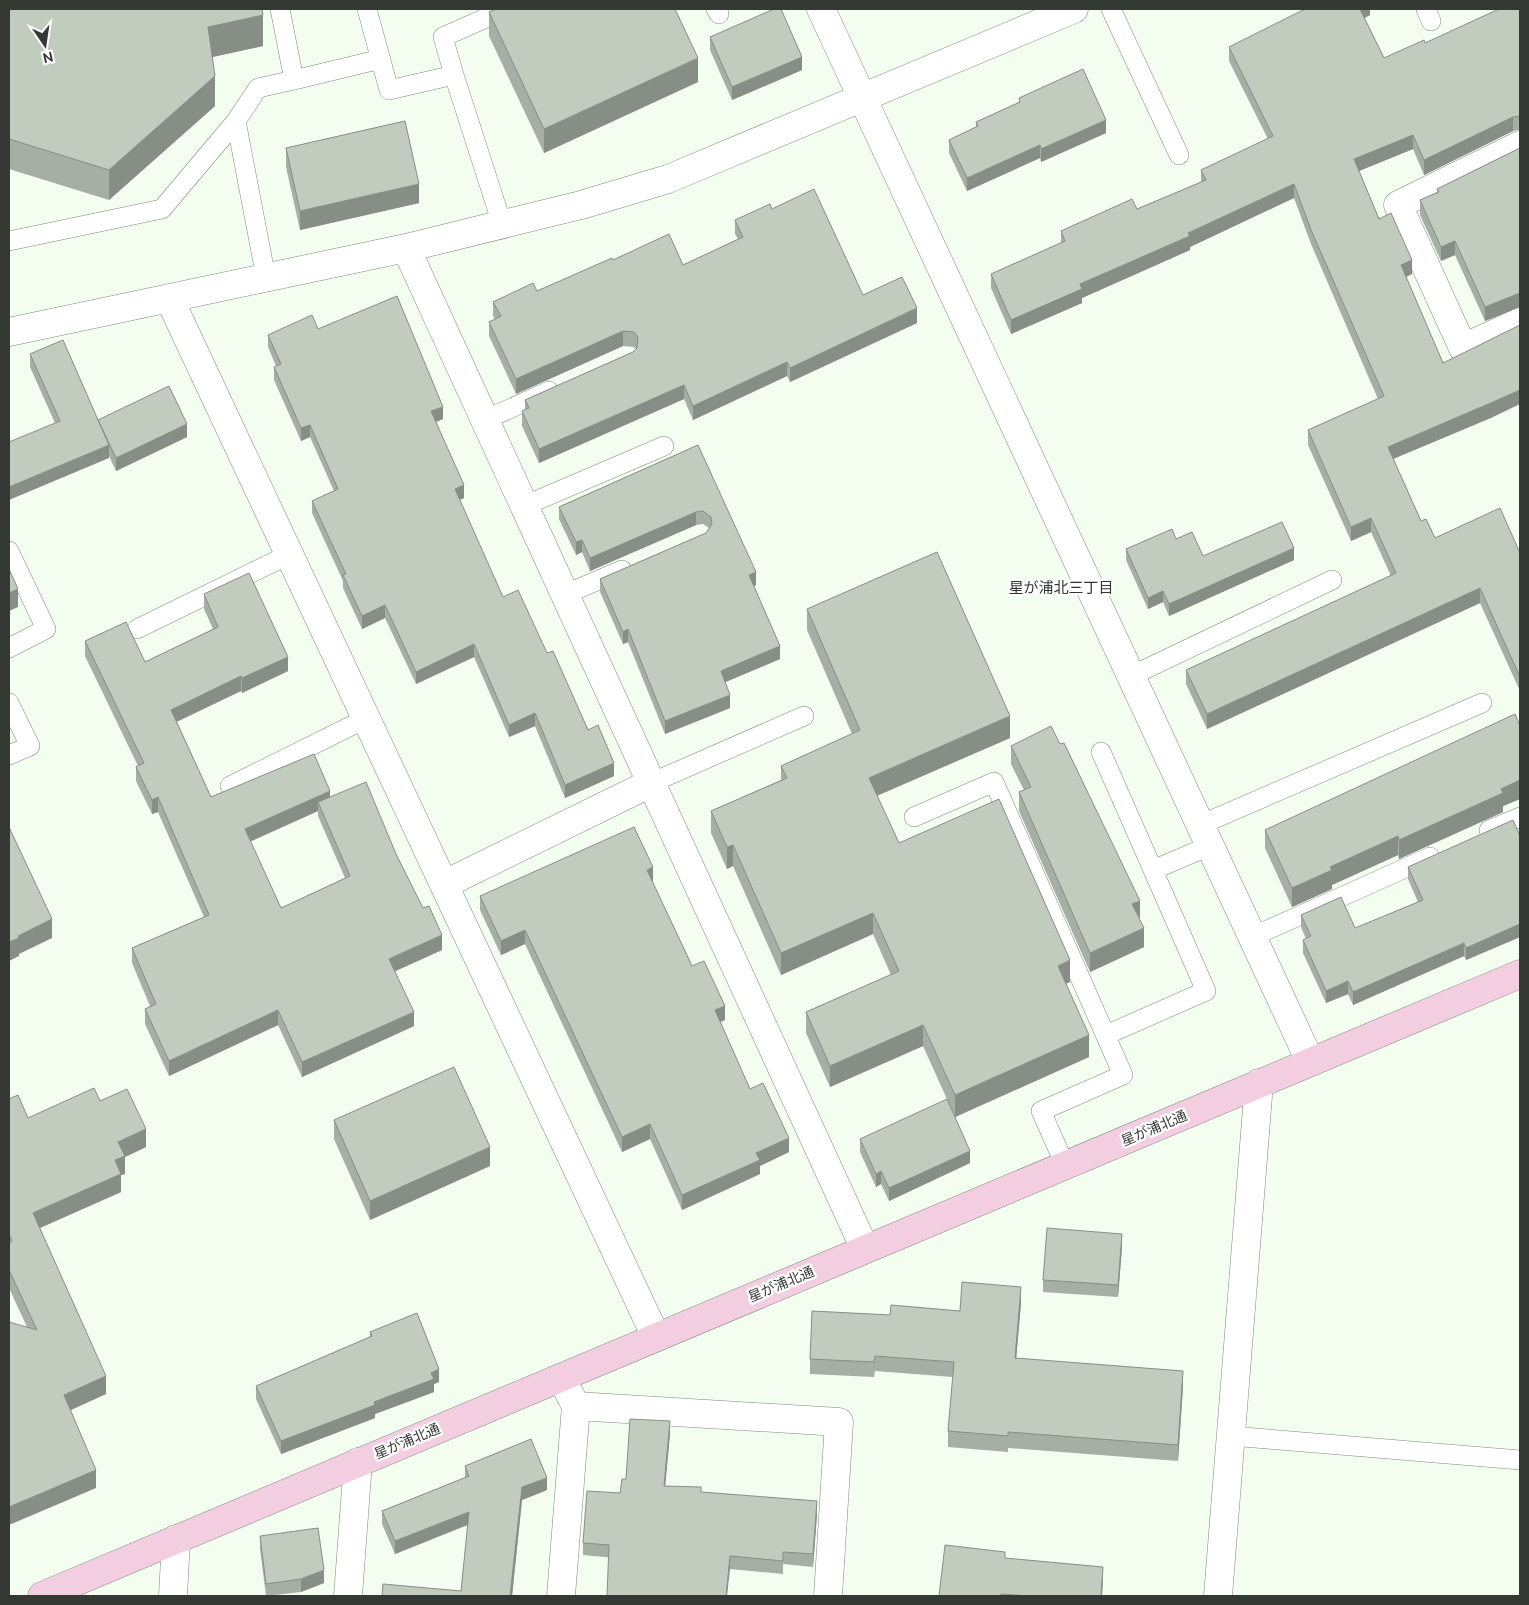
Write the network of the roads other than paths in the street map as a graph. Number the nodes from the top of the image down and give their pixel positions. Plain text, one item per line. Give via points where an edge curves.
1 (280, 9) edge
2 (367, 9) edge
3 (506, 9) edge
4 (821, 9) edge
5 (1074, 9) edge
6 (1111, 9) edge
7 (381, 59) junction
8 (454, 75) junction
9 (294, 80) junction
10 (862, 97) junction
11 (236, 121) junction
12 (1520, 146) edge
13 (1179, 155) dead end
14 (502, 224) junction
15 (9, 241) edge
16 (406, 248) junction
17 (266, 278) junction
18 (169, 298) junction
19 (1520, 322) edge
20 (9, 332) edge
21 (565, 384) edge
22 (485, 420) junction
23 (664, 446) dead end
24 (524, 506) junction
25 (9, 551) edge
26 (290, 554) junction
27 (638, 563) edge
28 (1332, 580) dead end
29 (566, 594) junction
30 (137, 629) dead end
31 (9, 648) edge
32 (1131, 676) junction
33 (9, 703) edge
34 (1482, 703) dead end
35 (804, 716) dead end
36 (367, 718) junction
37 (1101, 752) dead end
38 (9, 755) edge
39 (651, 783) junction
40 (230, 786) dead end
41 (914, 817) dead end
42 (1520, 817) edge
43 (1205, 836) junction
44 (1476, 837) edge
45 (1449, 849) edge
46 (1153, 870) junction
47 (445, 884) junction
48 (1252, 937) junction
49 (1520, 974) edge
50 (1106, 1035) junction
51 (1310, 1062) junction
52 (1259, 1083) junction
53 (1065, 1165) junction
54 (865, 1249) junction
55 (656, 1337) junction
56 (560, 1377) junction
57 (576, 1406) junction
58 (1231, 1436) junction
59 (1520, 1460) edge
60 (358, 1462) junction
61 (176, 1539) junction
62 (42, 1596) edge
63 (173, 1596) edge
64 (348, 1596) edge
65 (560, 1596) edge
66 (828, 1596) edge
67 (1218, 1596) edge

1 - 9 lane
2 - 7 lane
3 - 8 lane via 443,37
4 - 10 street
5 - 10 street
6 - 13 lane
7 - 8 lane via 389,90
7 - 9 lane
8 - 14 lane
9 - 11 lane via 258,88
10 - 14 street via 668,179 582,205
10 - 32 street
11 - 15 lane via 162,209
11 - 17 lane
12 - 19 street via 1398,206 1463,348
14 - 16 street
16 - 17 street
16 - 22 street
17 - 18 street
18 - 20 street
18 - 26 street
21 - 22 lane
22 - 24 street
23 - 24 lane
24 - 29 street
25 - 31 lane via 46,629
26 - 30 lane
26 - 36 street
27 - 29 lane
28 - 32 lane
29 - 39 street
32 - 43 street
33 - 38 lane via 30,746
34 - 43 lane
35 - 39 lane
36 - 40 lane
36 - 47 street
37 - 46 lane
39 - 47 street
39 - 54 street
41 - 50 lane via 994,782
42 - 44 lane
43 - 46 lane
43 - 48 street
45 - 48 lane
46 - 50 lane via 1206,991
47 - 55 street
48 - 51 street
49 - 51 street, 星が浦北通
50 - 53 lane via 1124,1075 1041,1112
51 - 52 street, 星が浦北通
52 - 53 street, 星が浦北通
52 - 58 street
53 - 54 street, 星が浦北通
54 - 55 street, 星が浦北通
55 - 56 street, 星が浦北通
56 - 57 street
56 - 60 street, 星が浦北通
57 - 65 street
57 - 66 street via 839,1422
58 - 59 lane
58 - 67 street
60 - 61 street, 星が浦北通
60 - 64 street
61 - 62 street, 星が浦北通
61 - 63 street

